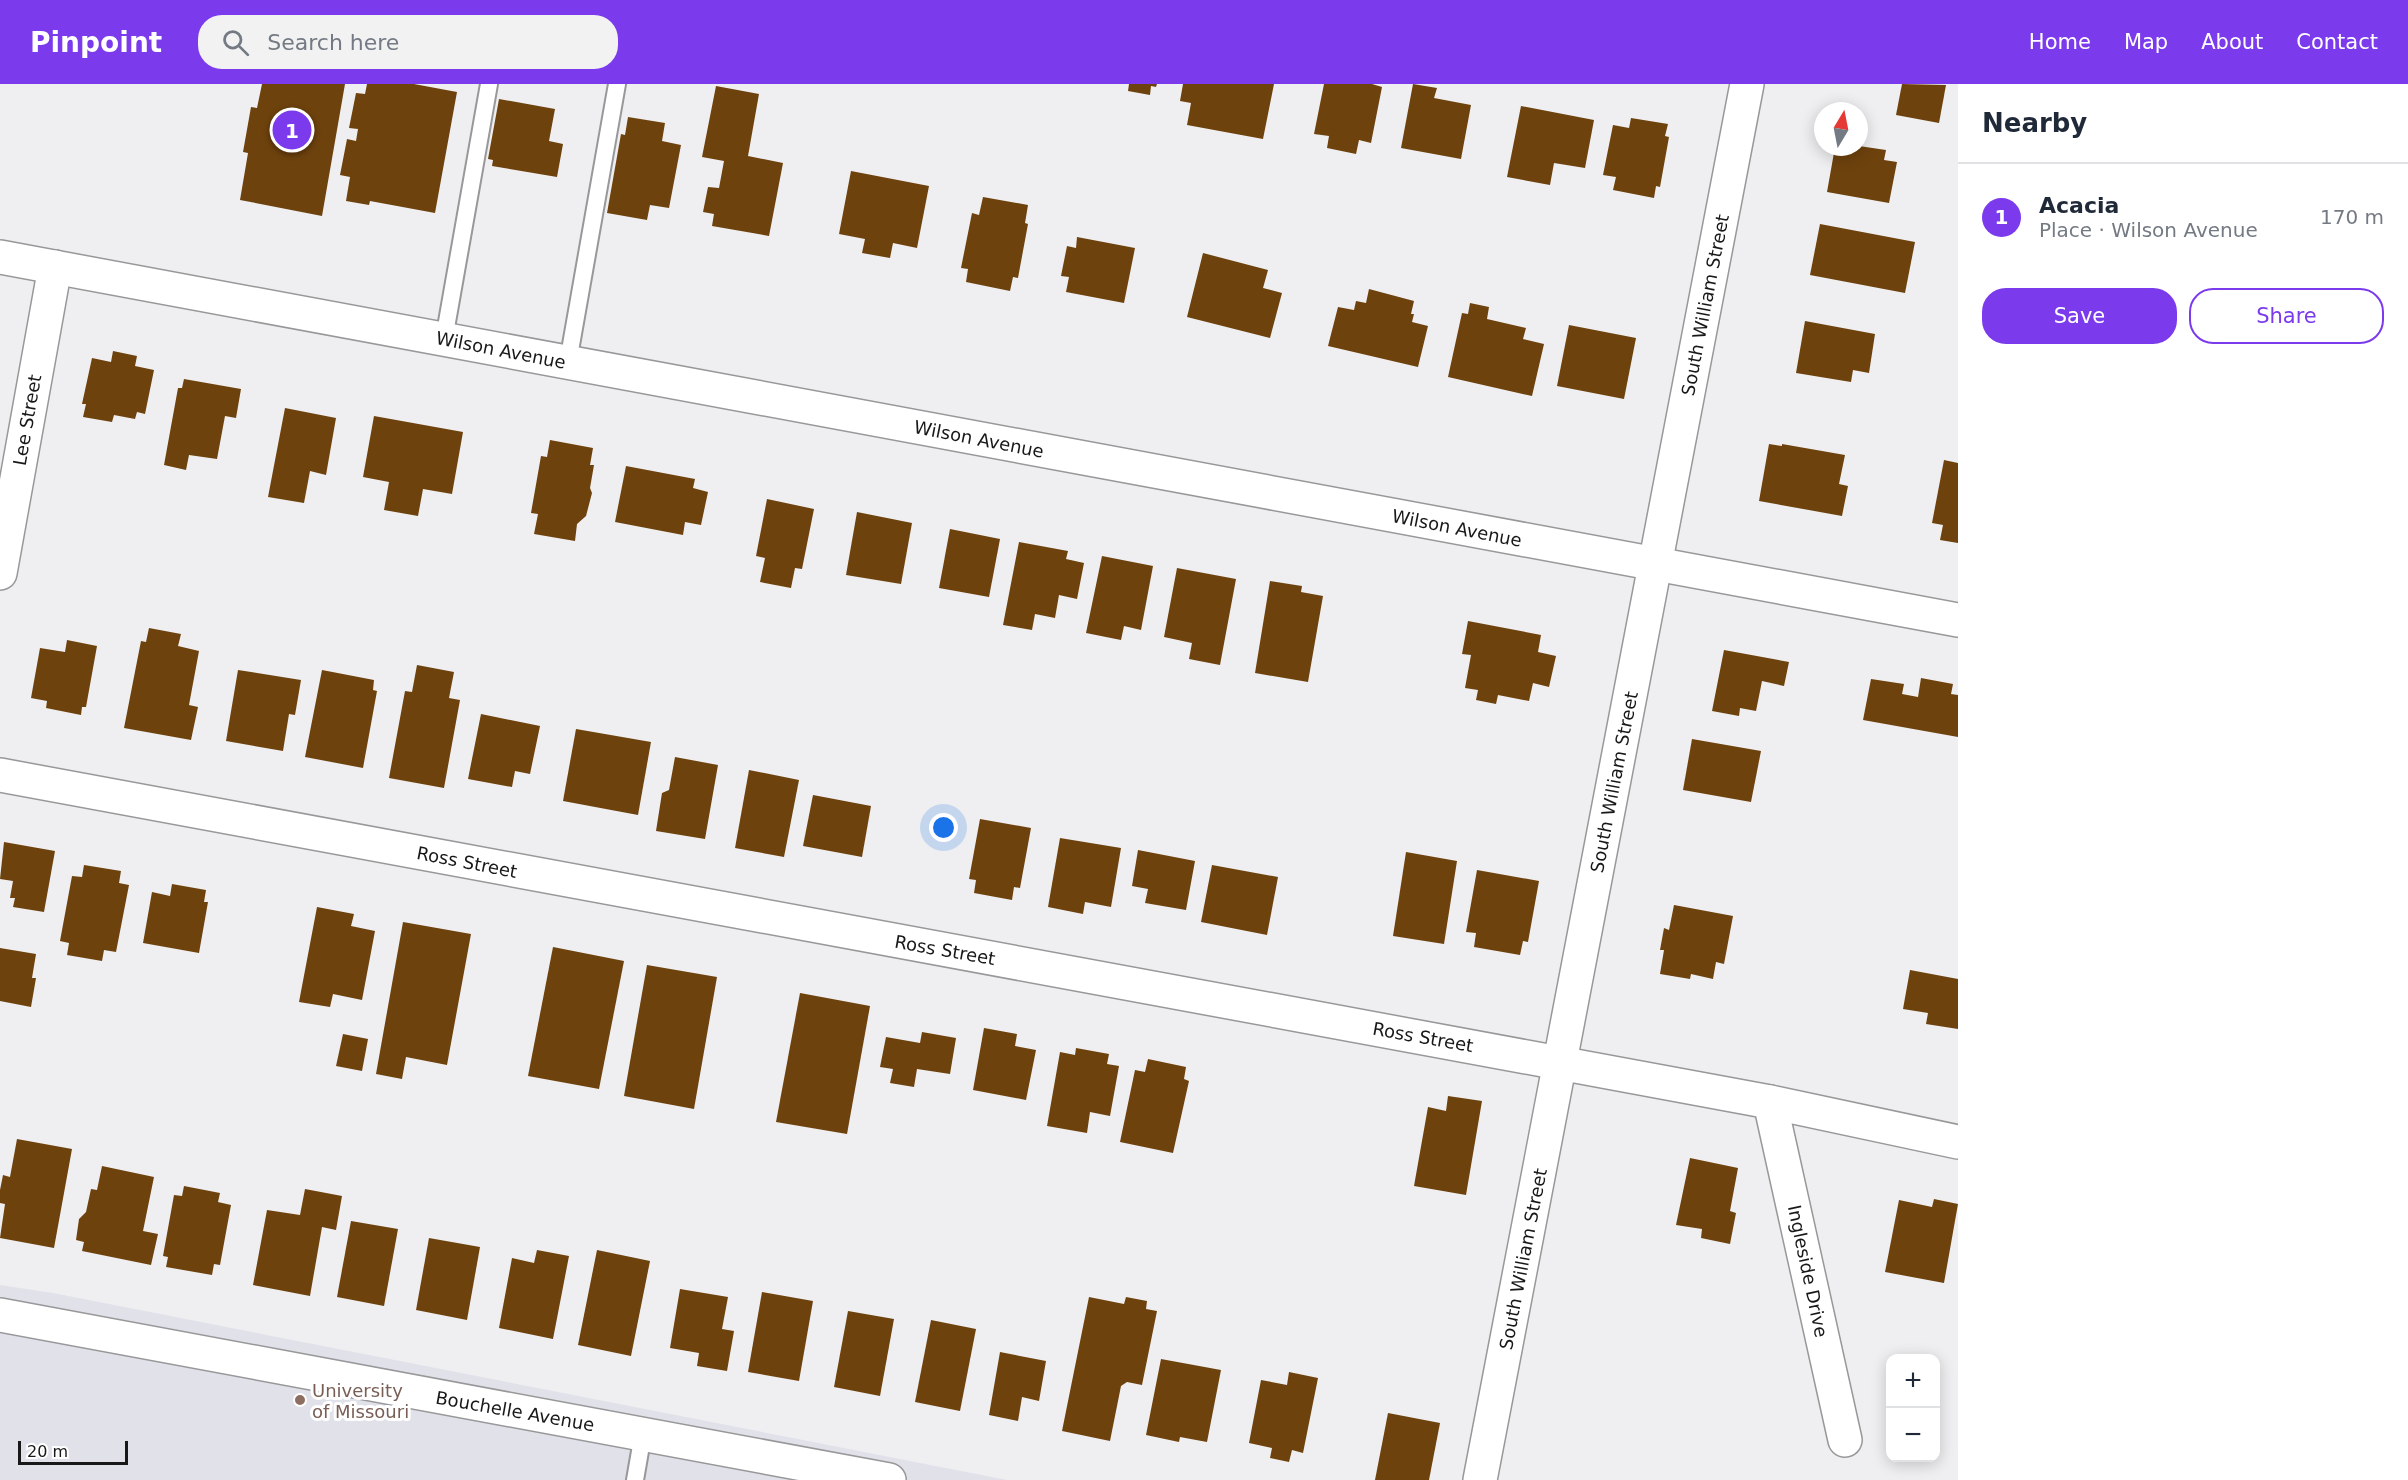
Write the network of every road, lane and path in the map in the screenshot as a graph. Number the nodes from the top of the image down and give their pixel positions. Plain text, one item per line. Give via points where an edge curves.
1 (489, 84) edge
2 (617, 84) edge
3 (1747, 84) edge
4 (0, 257) edge
5 (55, 267) junction
6 (444, 339) junction
7 (568, 362) junction
8 (1655, 565) junction
9 (0, 573) edge
10 (1958, 620) edge
11 (0, 775) edge
12 (1562, 1063) junction
13 (1770, 1102) junction
14 (1958, 1142) edge
15 (0, 1315) edge
16 (643, 1434) junction
17 (1845, 1440) dead end
18 (635, 1480) edge
19 (889, 1480) edge
20 (1480, 1480) edge

1 - 6 lane
2 - 7 lane
3 - 8 street, South William Street
4 - 5 street, Wilson Avenue
5 - 6 street, Wilson Avenue
5 - 9 street, Lee Street
6 - 7 street, Wilson Avenue
7 - 8 street, Wilson Avenue
8 - 10 street, Wilson Avenue
8 - 12 street, South William Street
11 - 12 street, Ross Street
12 - 13 street, Ross Street
12 - 20 street, South William Street
13 - 14 street, Ross Street
13 - 17 street, Ingleside Drive
15 - 16 street, Bouchelle Avenue
16 - 18 lane
16 - 19 street, Bouchelle Avenue

